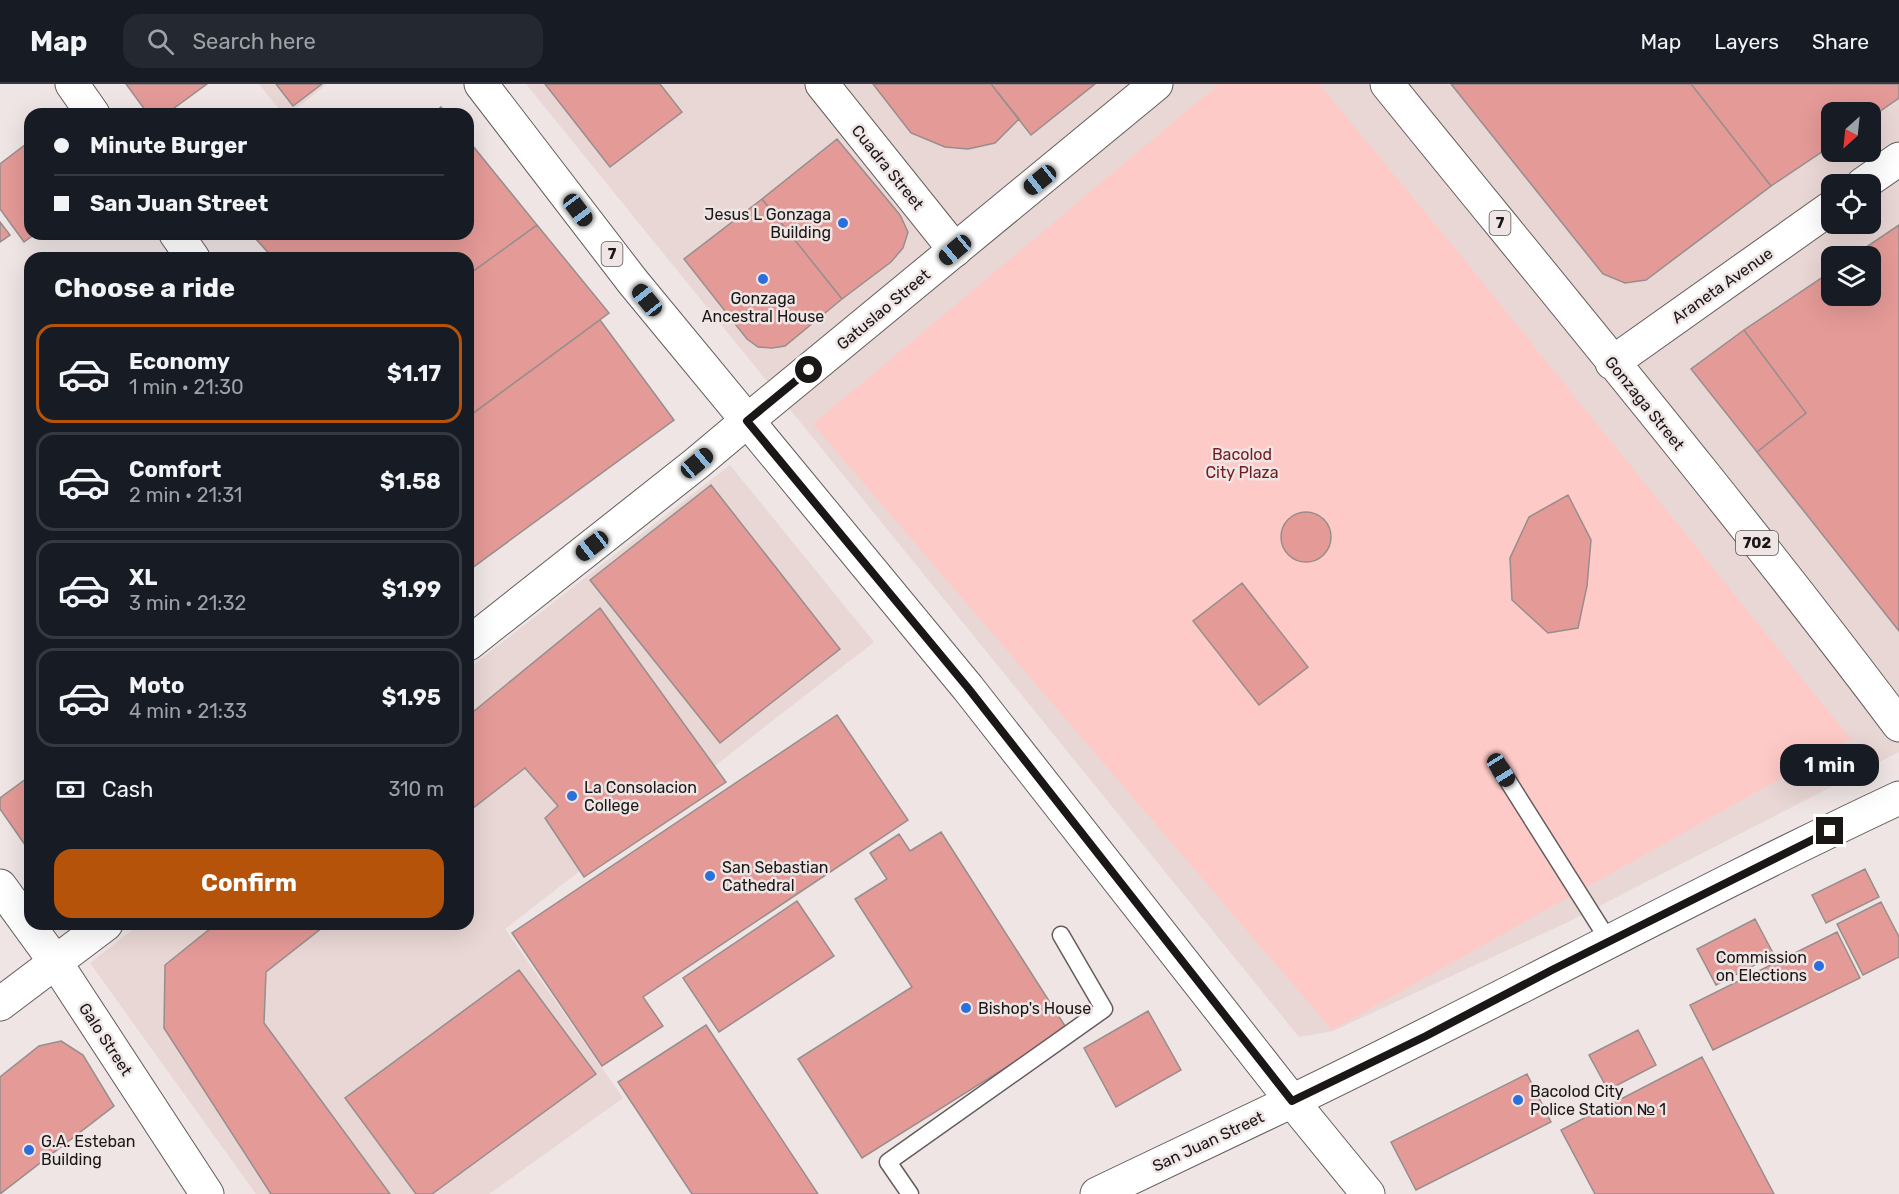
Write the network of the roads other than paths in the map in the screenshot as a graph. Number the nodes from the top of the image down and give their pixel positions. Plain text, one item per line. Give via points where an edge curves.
1 (72, 84) edge
2 (481, 84) edge
3 (822, 84) edge
4 (1156, 84) edge
5 (1387, 84) edge
6 (89, 108) edge
7 (1899, 159) edge
8 (1877, 174) edge
9 (1821, 215) edge
10 (955, 250) junction
11 (1612, 363) junction
12 (747, 421) junction
13 (474, 639) edge
14 (1899, 725) edge
15 (1501, 770) dead end
16 (1899, 798) edge
17 (0, 886) edge
18 (24, 919) edge
19 (32, 930) edge
20 (98, 930) edge
21 (1061, 935) dead end
22 (1609, 941) junction
23 (56, 963) junction
24 (0, 1004) edge
25 (1292, 1101) junction
26 (207, 1194) edge
27 (910, 1194) edge
28 (1097, 1194) edge
29 (1368, 1194) edge

1 - 6 main road
2 - 12 main road, 7 via 633,282
3 - 10 main road, Cuadra Street
4 - 10 main road, Gatuslao Street
5 - 11 main road, Gonzaga Street / 7
7 - 8 main road
9 - 11 main road, Araneta Avenue
10 - 12 main road, Gatuslao Street
11 - 14 main road, Gonzaga Street / 702
12 - 13 main road, Gatuslao Street
12 - 25 main road via 968,688
15 - 22 lane
16 - 22 main road, San Juan Street
17 - 18 main road, Galo Street
19 - 23 main road, Galo Street
20 - 23 main road
21 - 27 lane via 1104,1009 888,1162
22 - 25 main road, San Juan Street
23 - 24 main road
23 - 26 main road, Galo Street
25 - 28 main road, San Juan Street
25 - 29 main road

